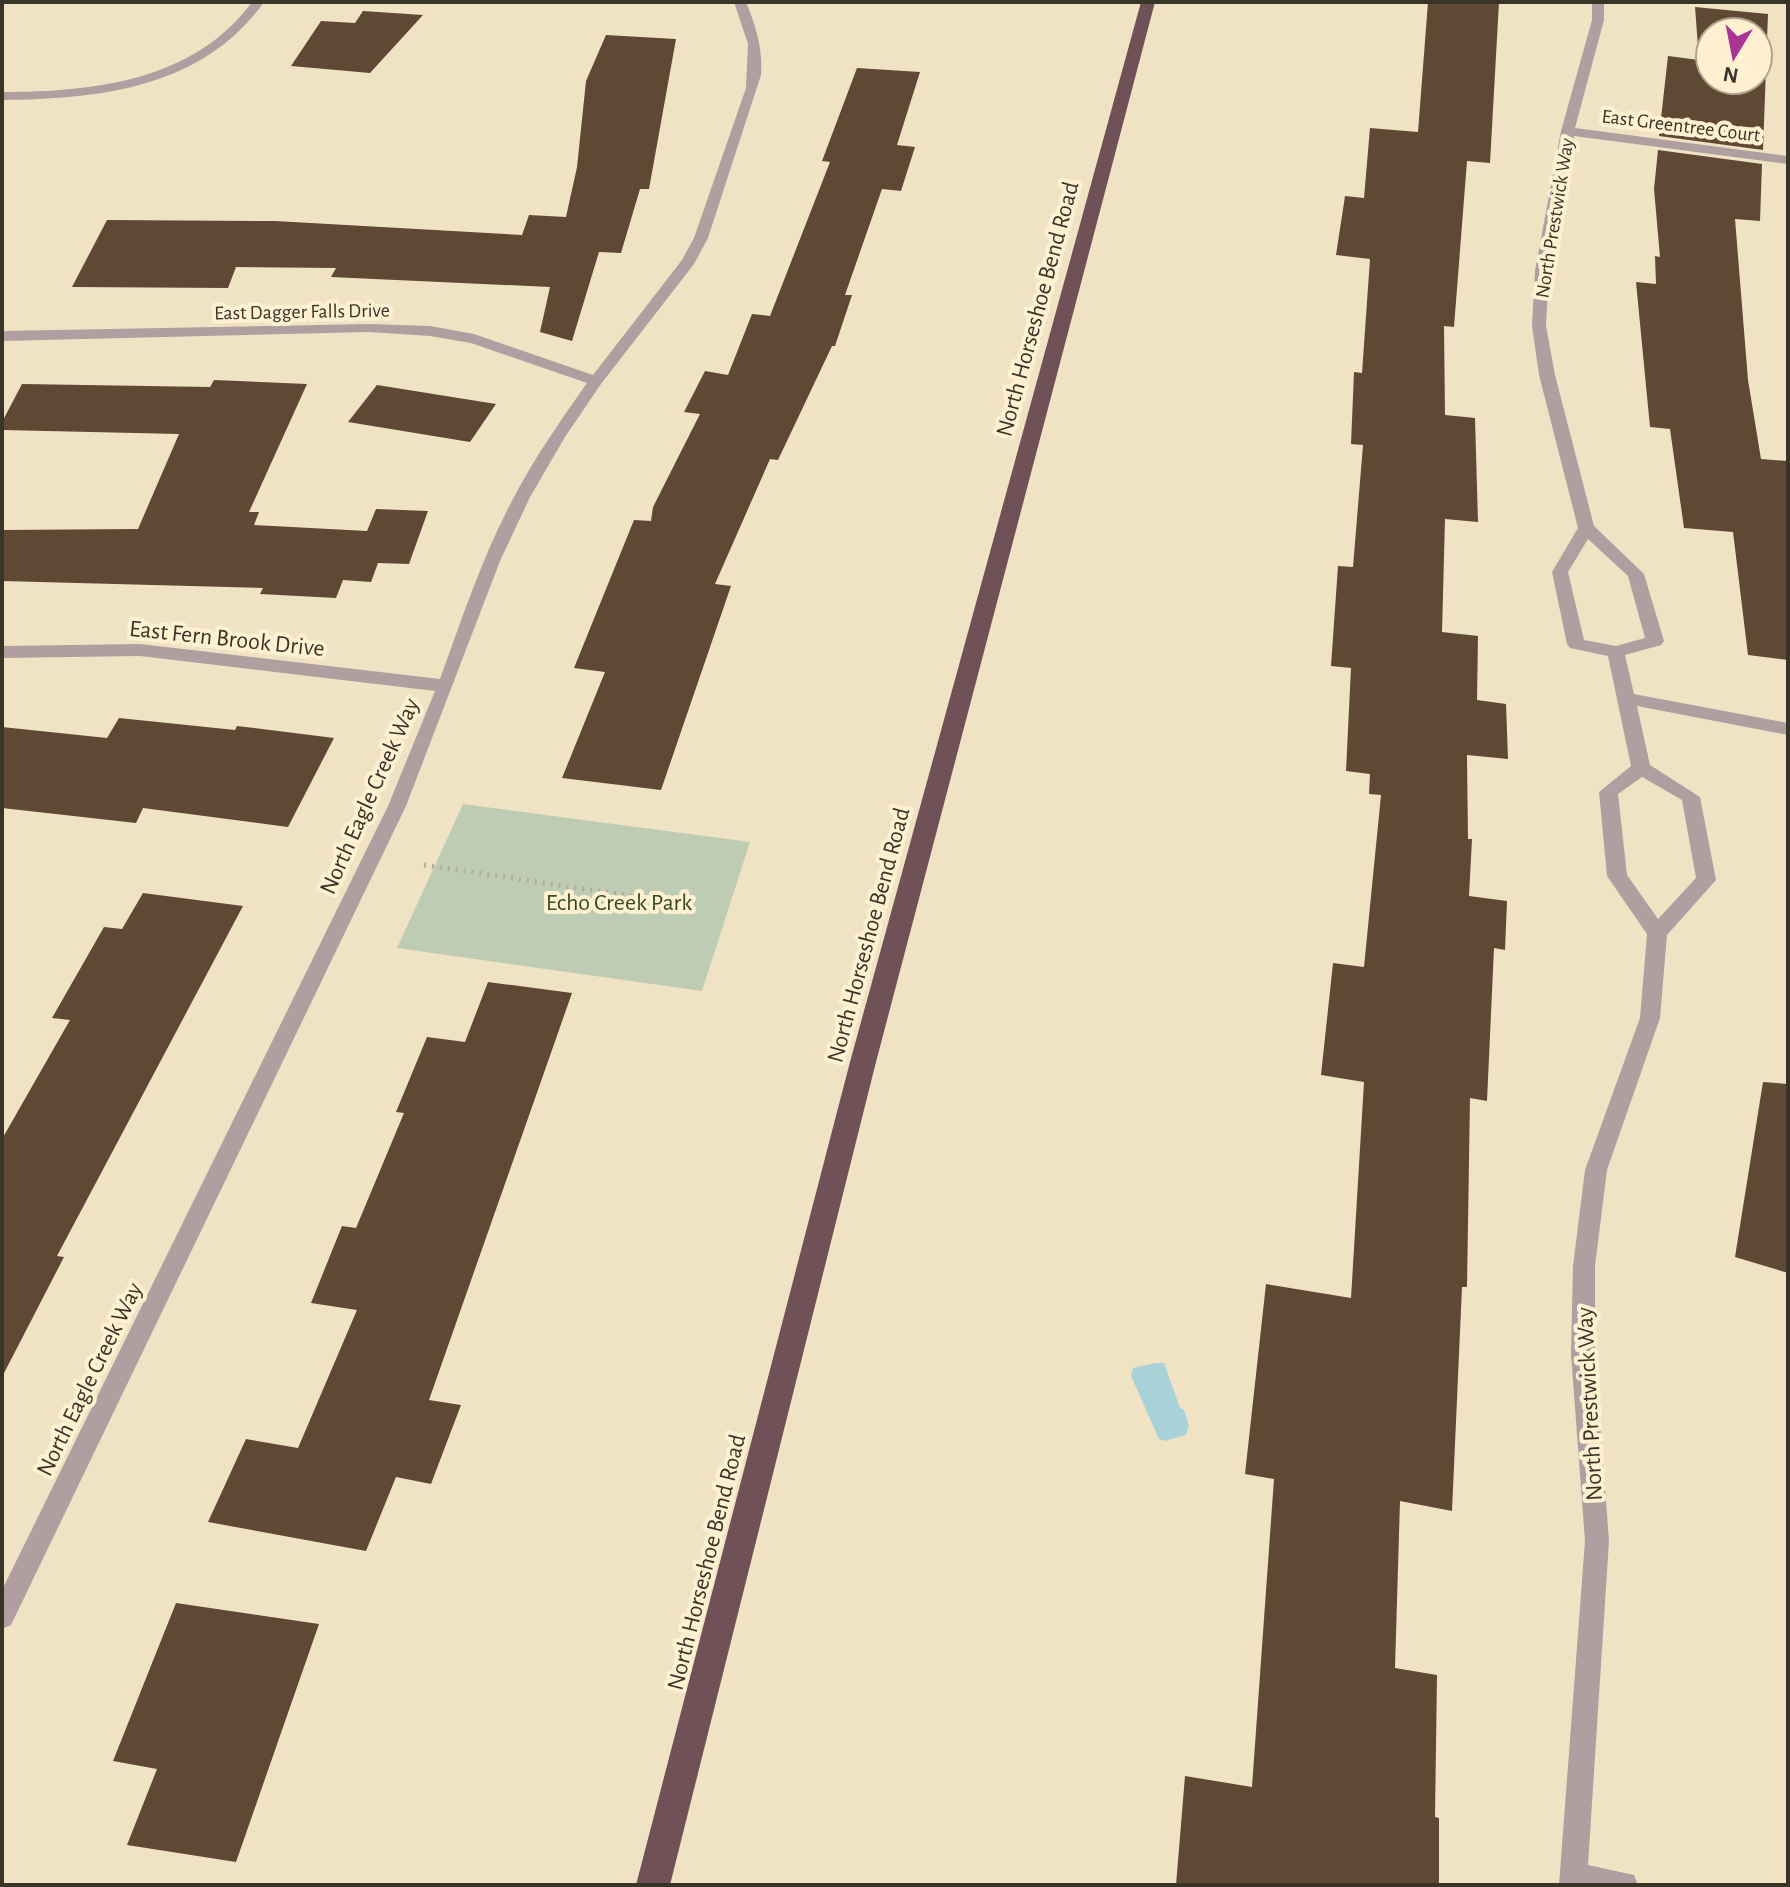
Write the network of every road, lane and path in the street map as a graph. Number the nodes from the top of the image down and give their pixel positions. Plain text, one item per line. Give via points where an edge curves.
1 (258, 2) edge
2 (740, 2) edge
3 (1148, 2) edge
4 (1598, 2) edge
5 (2, 96) edge
6 (1568, 131) junction
7 (1788, 160) edge
8 (2, 336) edge
9 (596, 381) junction
10 (1586, 528) junction
11 (2, 652) edge
12 (1616, 652) junction
13 (446, 686) junction
14 (1626, 698) junction
15 (1788, 729) edge
16 (1641, 768) junction
17 (424, 865) dead end
18 (678, 903) dead end
19 (1657, 933) junction
20 (2, 1617) edge
21 (1573, 1880) edge
22 (653, 1885) edge
23 (1624, 1885) edge

1 - 5 street via 233,34 202,56 156,76 104,90
2 - 9 street, North Eagle Creek Way via 758,63 701,238 673,284
3 - 22 highway, North Horseshoe Bend Road via 863,1062
4 - 6 street, North Prestwick Way via 1598,20
6 - 7 street, East Greentree Court
6 - 10 street, North Prestwick Way via 1542,271 1539,326
8 - 9 street, East Dagger Falls Drive via 430,331 474,339
9 - 13 street, North Eagle Creek Way via 522,497
10 - 12 street via 1560,572 1576,644
10 - 12 street via 1636,574 1655,641
11 - 13 street, East Fern Brook Drive via 140,650
12 - 14 street
13 - 20 street, North Eagle Creek Way via 397,806
14 - 15 street
14 - 16 street
16 - 19 street via 1608,792 1617,876
16 - 19 street via 1691,797 1706,880
17 - 18 path
19 - 21 street, North Prestwick Way via 1650,1018 1596,1170 1584,1266 1583,1354 1597,1541
21 - 23 street

